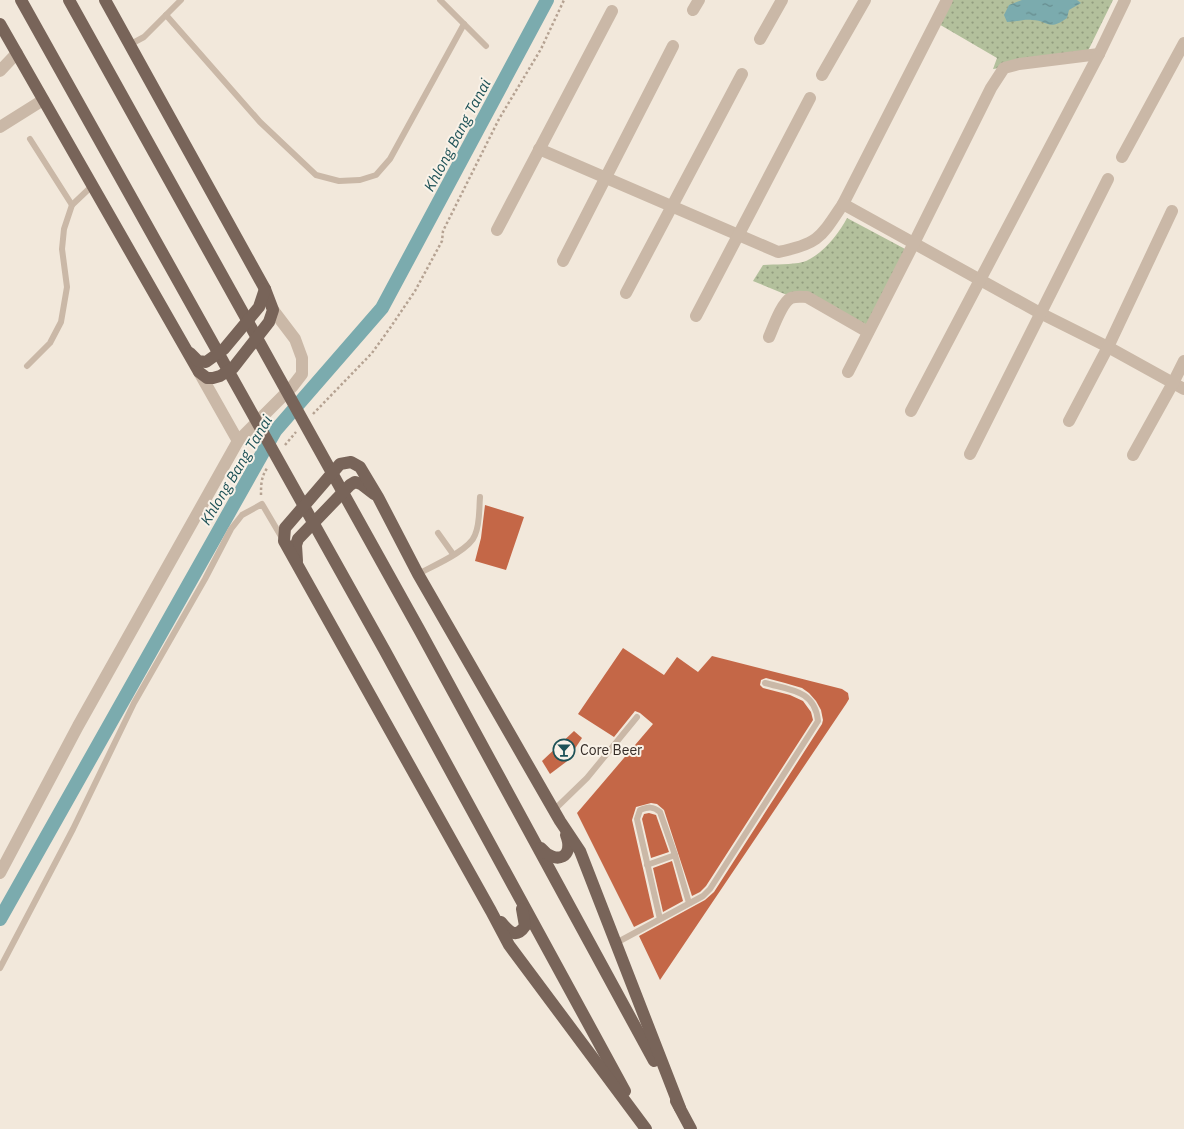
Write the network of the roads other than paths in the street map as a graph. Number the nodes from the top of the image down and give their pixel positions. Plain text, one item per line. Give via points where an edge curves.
1 (21, 0) edge
2 (69, 0) edge
3 (105, 0) edge
4 (181, 0) edge
5 (440, 0) edge
6 (782, 0) edge
7 (864, 0) edge
8 (947, 0) edge
9 (1125, 0) edge
10 (612, 11) dead end
11 (166, 15) junction
12 (0, 24) edge
13 (464, 24) junction
14 (760, 39) dead end
15 (1184, 42) edge
16 (129, 45) junction
17 (486, 46) dead end
18 (673, 46) dead end
19 (17, 53) junction
20 (1099, 54) junction
21 (0, 71) edge
22 (742, 74) dead end
23 (822, 76) dead end
24 (810, 98) dead end
25 (43, 100) junction
26 (0, 127) edge
27 (30, 139) dead end
28 (539, 149) junction
29 (1122, 157) dead end
30 (605, 178) junction
31 (1108, 179) dead end
32 (92, 186) junction
33 (843, 204) junction
34 (72, 205) junction
35 (671, 206) junction
36 (1172, 211) dead end
37 (497, 230) dead end
38 (738, 235) junction
39 (914, 243) junction
40 (563, 261) dead end
41 (980, 280) junction
42 (265, 289) junction
43 (626, 293) dead end
44 (273, 310) junction
45 (1040, 313) junction
46 (696, 316) dead end
47 (868, 332) junction
48 (769, 337) dead end
49 (1108, 347) junction
50 (185, 348) junction
51 (1184, 361) edge
52 (28, 366) dead end
53 (199, 372) junction
54 (848, 372) dead end
55 (1179, 386) edge
56 (911, 411) dead end
57 (1069, 420) dead end
58 (238, 441) junction
59 (970, 454) dead end
60 (1133, 455) dead end
61 (378, 496) junction
62 (480, 497) dead end
63 (438, 532) dead end
64 (284, 541) junction
65 (453, 554) junction
66 (297, 563) junction
67 (418, 574) junction
68 (765, 683) dead end
69 (637, 717) dead end
70 (557, 815) junction
71 (534, 839) junction
72 (675, 855) junction
73 (647, 865) junction
74 (0, 873) edge
75 (518, 895) junction
76 (689, 903) junction
77 (491, 911) junction
78 (660, 918) junction
79 (616, 943) junction
80 (0, 968) edge
81 (680, 1108) junction
82 (646, 1129) edge
83 (692, 1129) edge

1 - 75 main road
2 - 71 main road
3 - 16 main road
4 - 11 lane
5 - 13 lane
6 - 14 street
7 - 23 street
8 - 33 street
9 - 20 street
10 - 28 street
11 - 13 lane via 260,122 316,175 339,181 360,180 376,174 390,159
11 - 16 lane
12 - 19 main road
13 - 17 lane
15 - 29 street
16 - 42 main road
18 - 30 street
19 - 21 street
19 - 25 main road
20 - 39 street via 1004,68
20 - 41 street
22 - 35 street
24 - 38 street
25 - 26 street
25 - 32 main road
27 - 34 lane
28 - 30 street
28 - 37 street
30 - 35 street
30 - 40 street
31 - 45 street
32 - 34 lane
32 - 50 main road
33 - 38 street via 815,241 797,248 778,252
33 - 39 street
34 - 52 lane via 62,249 67,287 61,322 50,344
35 - 38 street
35 - 43 street
36 - 49 street
38 - 46 street
39 - 41 street
39 - 47 street
41 - 45 street
41 - 56 street
42 - 44 main road
42 - 50 main road via 259,307 224,349 212,358 198,362
44 - 53 main road via 269,322 233,368 213,378
44 - 58 street via 295,339 302,358 302,374
45 - 49 street
45 - 59 street
47 - 48 street via 807,297 798,296 785,303
47 - 54 street
49 - 55 street
49 - 57 street
50 - 53 main road
51 - 55 street
53 - 58 street
55 - 60 street
58 - 74 street via 78,726
61 - 64 main road via 360,467 352,462 340,464 285,528
61 - 66 main road via 361,484 355,482 350,485 298,540
61 - 67 main road
62 - 65 lane via 475,536 470,544
63 - 65 lane
64 - 66 main road
64 - 80 lane via 262,504 242,515 231,529 134,703
65 - 67 lane
66 - 77 main road
67 - 70 main road
68 - 76 lane via 804,694 813,701 818,721 710,889
69 - 70 lane
70 - 71 main road via 570,844 564,855 558,858 548,856
70 - 79 main road via 580,851
71 - 81 main road
72 - 73 lane
72 - 73 lane via 660,812 645,808 640,810 636,819
72 - 76 lane
73 - 78 lane
75 - 77 main road via 525,919 521,931 509,932
75 - 82 main road
76 - 78 lane
77 - 82 main road via 508,945
78 - 79 lane
79 - 81 main road
81 - 83 main road

